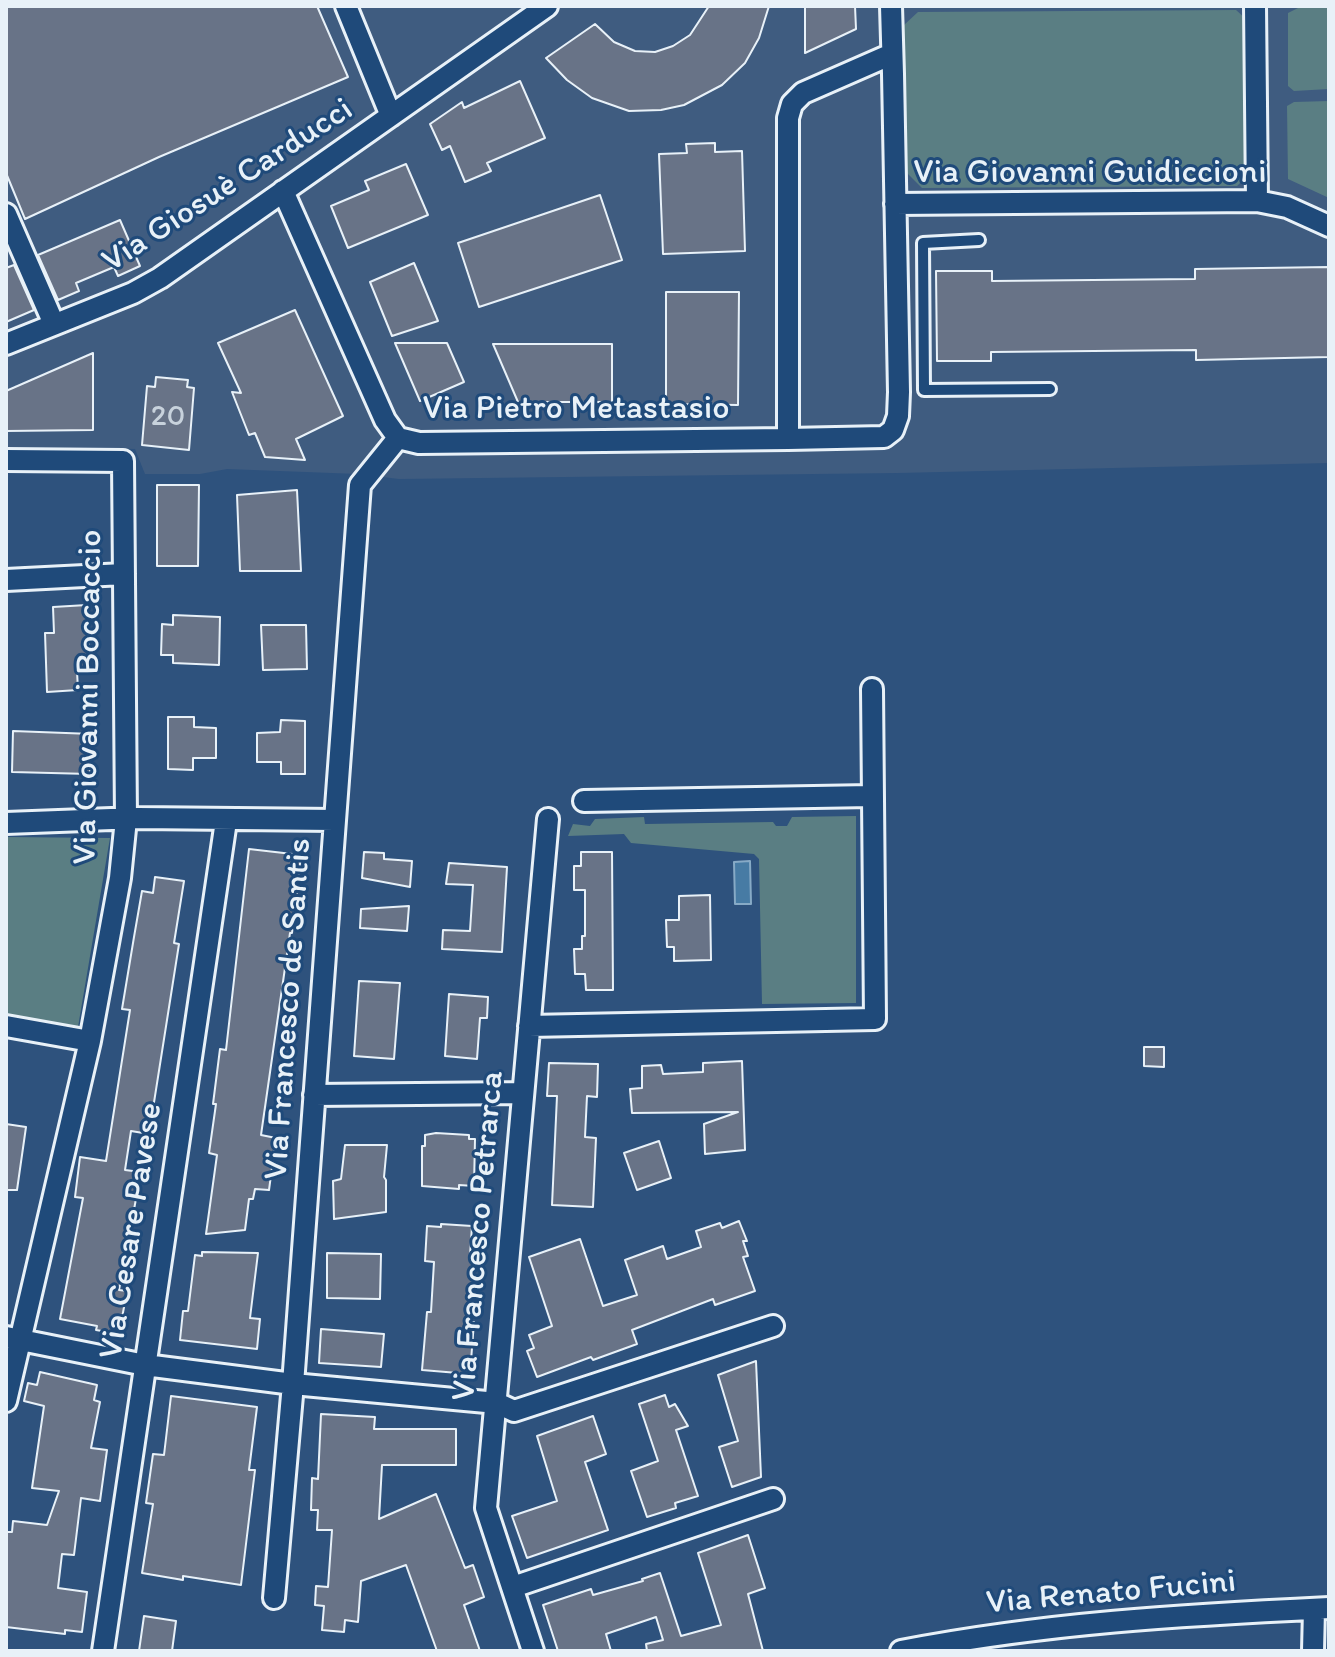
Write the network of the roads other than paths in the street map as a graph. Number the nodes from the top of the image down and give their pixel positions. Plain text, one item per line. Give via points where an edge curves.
1 (346, 6) edge
2 (547, 6) edge
3 (891, 6) edge
4 (1255, 6) edge
5 (892, 54) junction
6 (391, 116) junction
7 (283, 191) junction
8 (1257, 201) junction
9 (895, 204) junction
10 (6, 214) edge
11 (1329, 226) edge
12 (979, 240) dead end
13 (12, 247) edge
14 (54, 324) junction
15 (6, 344) edge
16 (1050, 389) dead end
17 (899, 390) junction
18 (924, 390) junction
19 (398, 438) junction
20 (788, 439) junction
21 (6, 460) edge
22 (124, 574) junction
23 (6, 580) edge
24 (872, 689) dead end
25 (871, 796) junction
26 (584, 801) dead end
27 (126, 819) junction
28 (548, 819) dead end
29 (335, 820) junction
30 (226, 821) junction
31 (6, 823) edge
32 (6, 1026) edge
33 (529, 1026) junction
34 (90, 1041) junction
35 (522, 1093) junction
36 (314, 1095) junction
37 (773, 1326) dead end
38 (14, 1338) edge
39 (145, 1365) junction
40 (293, 1384) junction
41 (6, 1401) edge
42 (497, 1403) junction
43 (773, 1499) dead end
44 (513, 1587) junction
45 (274, 1598) dead end
46 (1321, 1609) edge
47 (103, 1651) edge
48 (533, 1651) edge
49 (901, 1651) edge
50 (1313, 1651) edge

1 - 6 street, Via Giosuè Carducci
2 - 6 street, Via Giosuè Carducci
3 - 5 street, Via Pietro Metastasio
4 - 8 street
5 - 9 street, Via Pietro Metastasio
5 - 20 street via 803,93 788,118
6 - 7 street, Via Giosuè Carducci
7 - 14 street, Via Giosuè Carducci via 146,286
7 - 19 street, Via Pietro Metastasio via 385,420
8 - 9 street, Via Giovanni Guidiccioni
8 - 11 street, Via Giovanni Guidiccioni via 1287,207
9 - 17 street, Via Pietro Metastasio
10 - 13 street
12 - 18 lane via 923,243
13 - 14 street
14 - 15 street, Via Giosuè Carducci
16 - 18 lane
17 - 18 lane
17 - 20 street, Via Pietro Metastasio via 898,416 884,437
19 - 20 street, Via Pietro Metastasio via 419,443
19 - 29 street, Via Francesco de Santis via 360,485
21 - 22 street, Via Giovanni Boccaccio via 123,461
22 - 23 street
22 - 27 street, Via Giovanni Boccaccio
24 - 25 street
25 - 26 street
25 - 33 street via 875,1019
27 - 30 street
27 - 31 street
27 - 34 street, Via Giovanni Boccaccio
28 - 33 street, Via Francesco Petrarca
29 - 30 street
29 - 36 street, Via Francesco de Santis
30 - 39 street, Via Cesare Pavese
32 - 34 street
33 - 35 street, Via Francesco Petrarca
34 - 38 street, Via Giovanni Boccaccio
35 - 36 street
35 - 42 street, Via Francesco Petrarca
36 - 40 street, Via Francesco de Santis
37 - 42 street via 514,1411
38 - 39 street
38 - 41 street, Via Giovanni Boccaccio
39 - 40 street
39 - 47 street, Via Cesare Pavese
40 - 42 street
40 - 45 street, Via Francesco de Santis
42 - 44 street, Via Francesco Petrarca via 486,1508
43 - 44 street
44 - 48 street, Via Francesco Petrarca
46 - 49 street, Via Renato Fucini via 1075,1624
46 - 50 street

